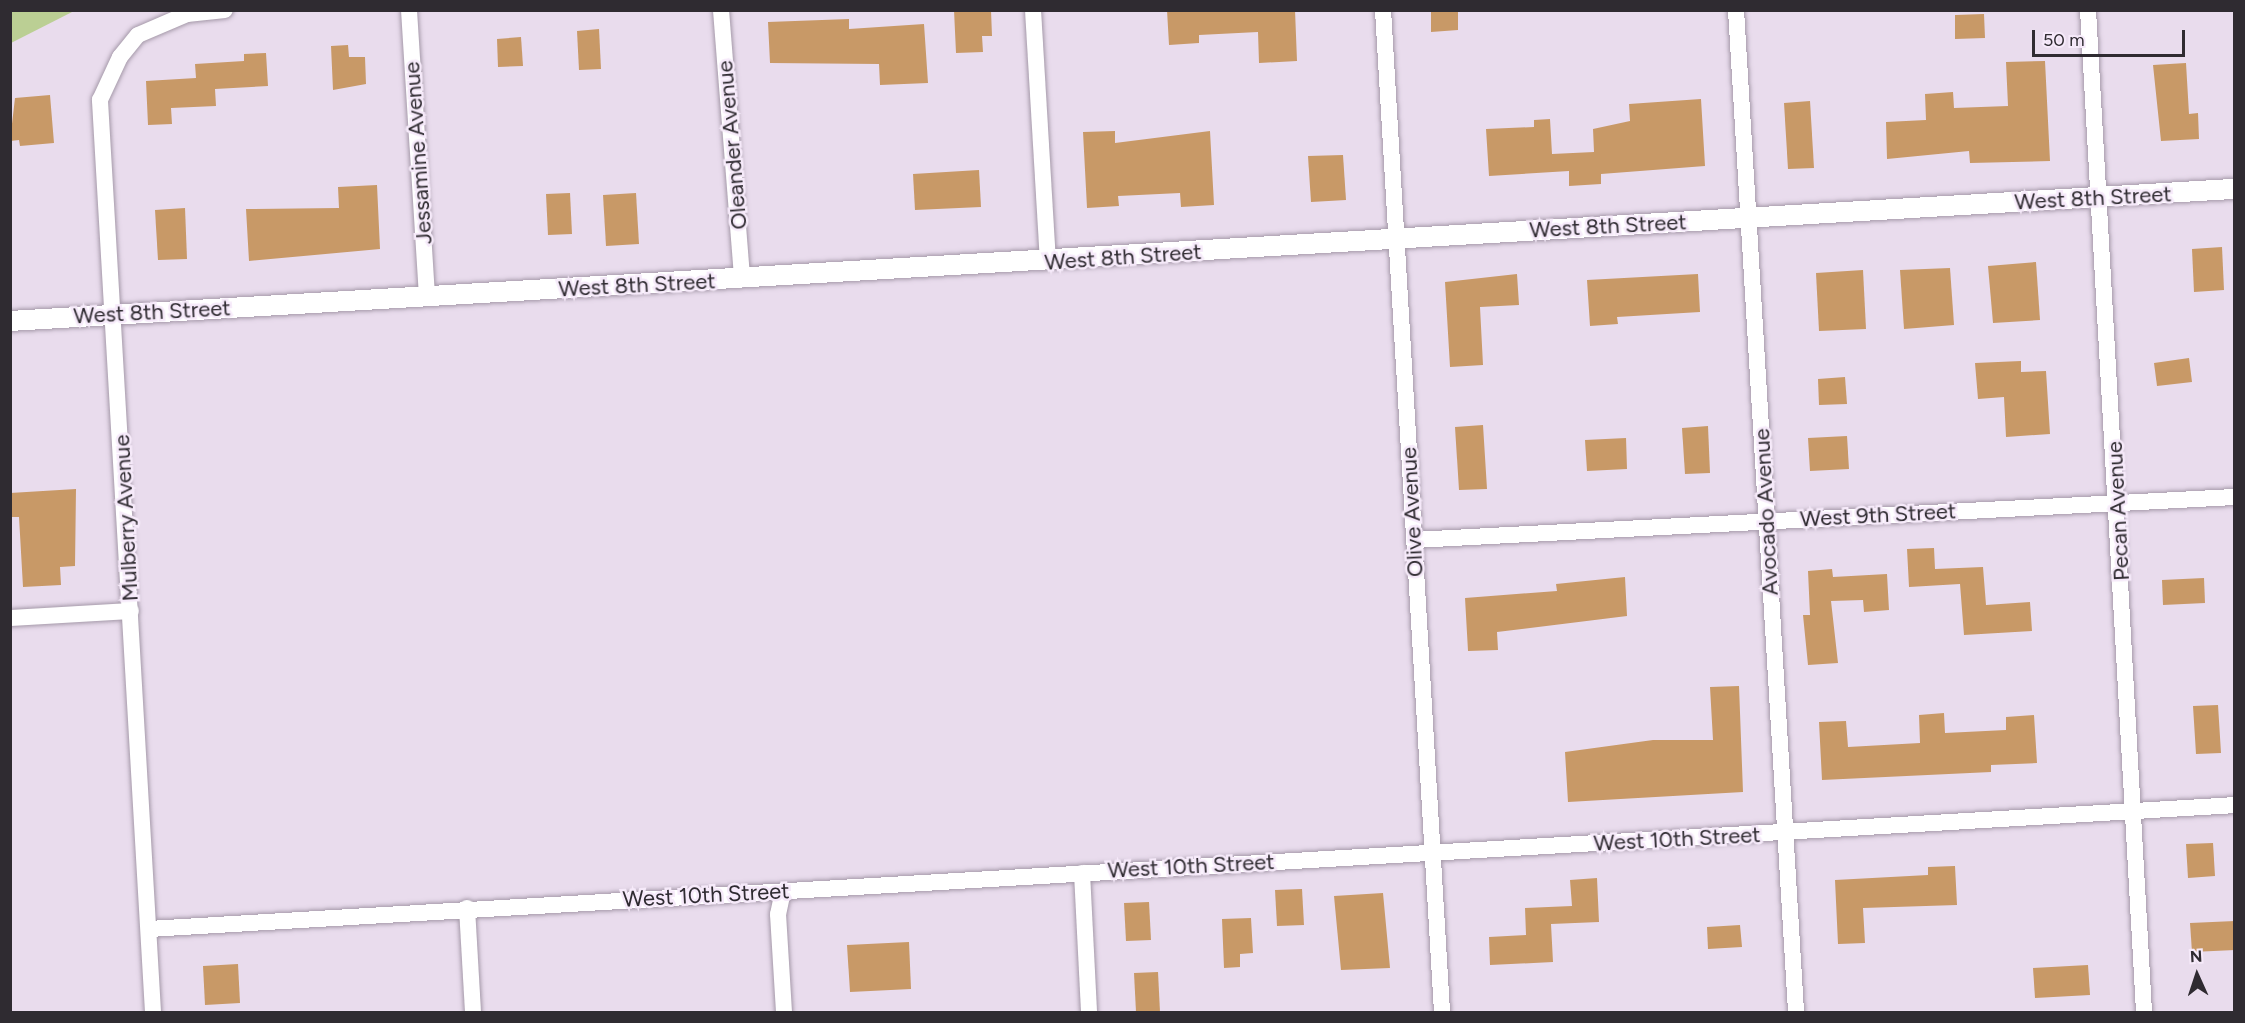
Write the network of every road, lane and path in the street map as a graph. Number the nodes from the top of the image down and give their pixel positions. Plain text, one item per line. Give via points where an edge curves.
1 (225, 10) edge
2 (409, 10) edge
3 (721, 10) edge
4 (1033, 10) edge
5 (1383, 10) edge
6 (1736, 10) edge
7 (2088, 10) edge
8 (2235, 189) edge
9 (2100, 198) junction
10 (1750, 217) junction
11 (1398, 238) junction
12 (1048, 262) junction
13 (742, 279) junction
14 (427, 296) junction
15 (114, 314) junction
16 (10, 321) edge
17 (2235, 497) edge
18 (2118, 502) junction
19 (1766, 521) junction
20 (1414, 540) junction
21 (131, 611) junction
22 (10, 618) edge
23 (2235, 805) edge
24 (2132, 811) junction
25 (1786, 834) junction
26 (1433, 852) junction
27 (1082, 873) junction
28 (783, 891) junction
29 (467, 908) junction
30 (148, 929) junction
31 (153, 1012) edge
32 (473, 1012) edge
33 (784, 1012) edge
34 (1089, 1012) edge
35 (1442, 1012) edge
36 (1796, 1012) edge
37 (2144, 1012) edge

1 - 15 street, Mulberry Avenue via 187,14 138,34 120,57 100,100
2 - 14 street, Jessamine Avenue
3 - 13 street, Oleander Avenue
4 - 12 street
5 - 11 street, Olive Avenue
6 - 10 street, Avocado Avenue
7 - 9 street, Pecan Avenue
8 - 9 street, West 8th Street
9 - 10 street, West 8th Street
9 - 18 street, Pecan Avenue
10 - 11 street, West 8th Street
10 - 19 street, Avocado Avenue
11 - 12 street, West 8th Street
11 - 20 street, Olive Avenue
12 - 13 street, West 8th Street
13 - 14 street, West 8th Street
14 - 15 street, West 8th Street
15 - 16 street, West 8th Street
15 - 21 street, Mulberry Avenue
17 - 18 street, West 9th Street
18 - 19 street, West 9th Street
18 - 24 street, Pecan Avenue
19 - 20 street, West 9th Street
19 - 25 street, Avocado Avenue
20 - 26 street, Olive Avenue
21 - 22 street
21 - 30 street, Mulberry Avenue
23 - 24 street, West 10th Street
24 - 25 street, West 10th Street
24 - 37 street, Pecan Avenue
25 - 26 street, West 10th Street
25 - 36 street, Avocado Avenue
26 - 27 street, West 10th Street
26 - 35 street, Olive Avenue
27 - 28 street, West 10th Street
27 - 34 street
28 - 29 street, West 10th Street
28 - 33 street via 778,914
29 - 30 street, West 10th Street
29 - 32 street
30 - 31 street, Mulberry Avenue

